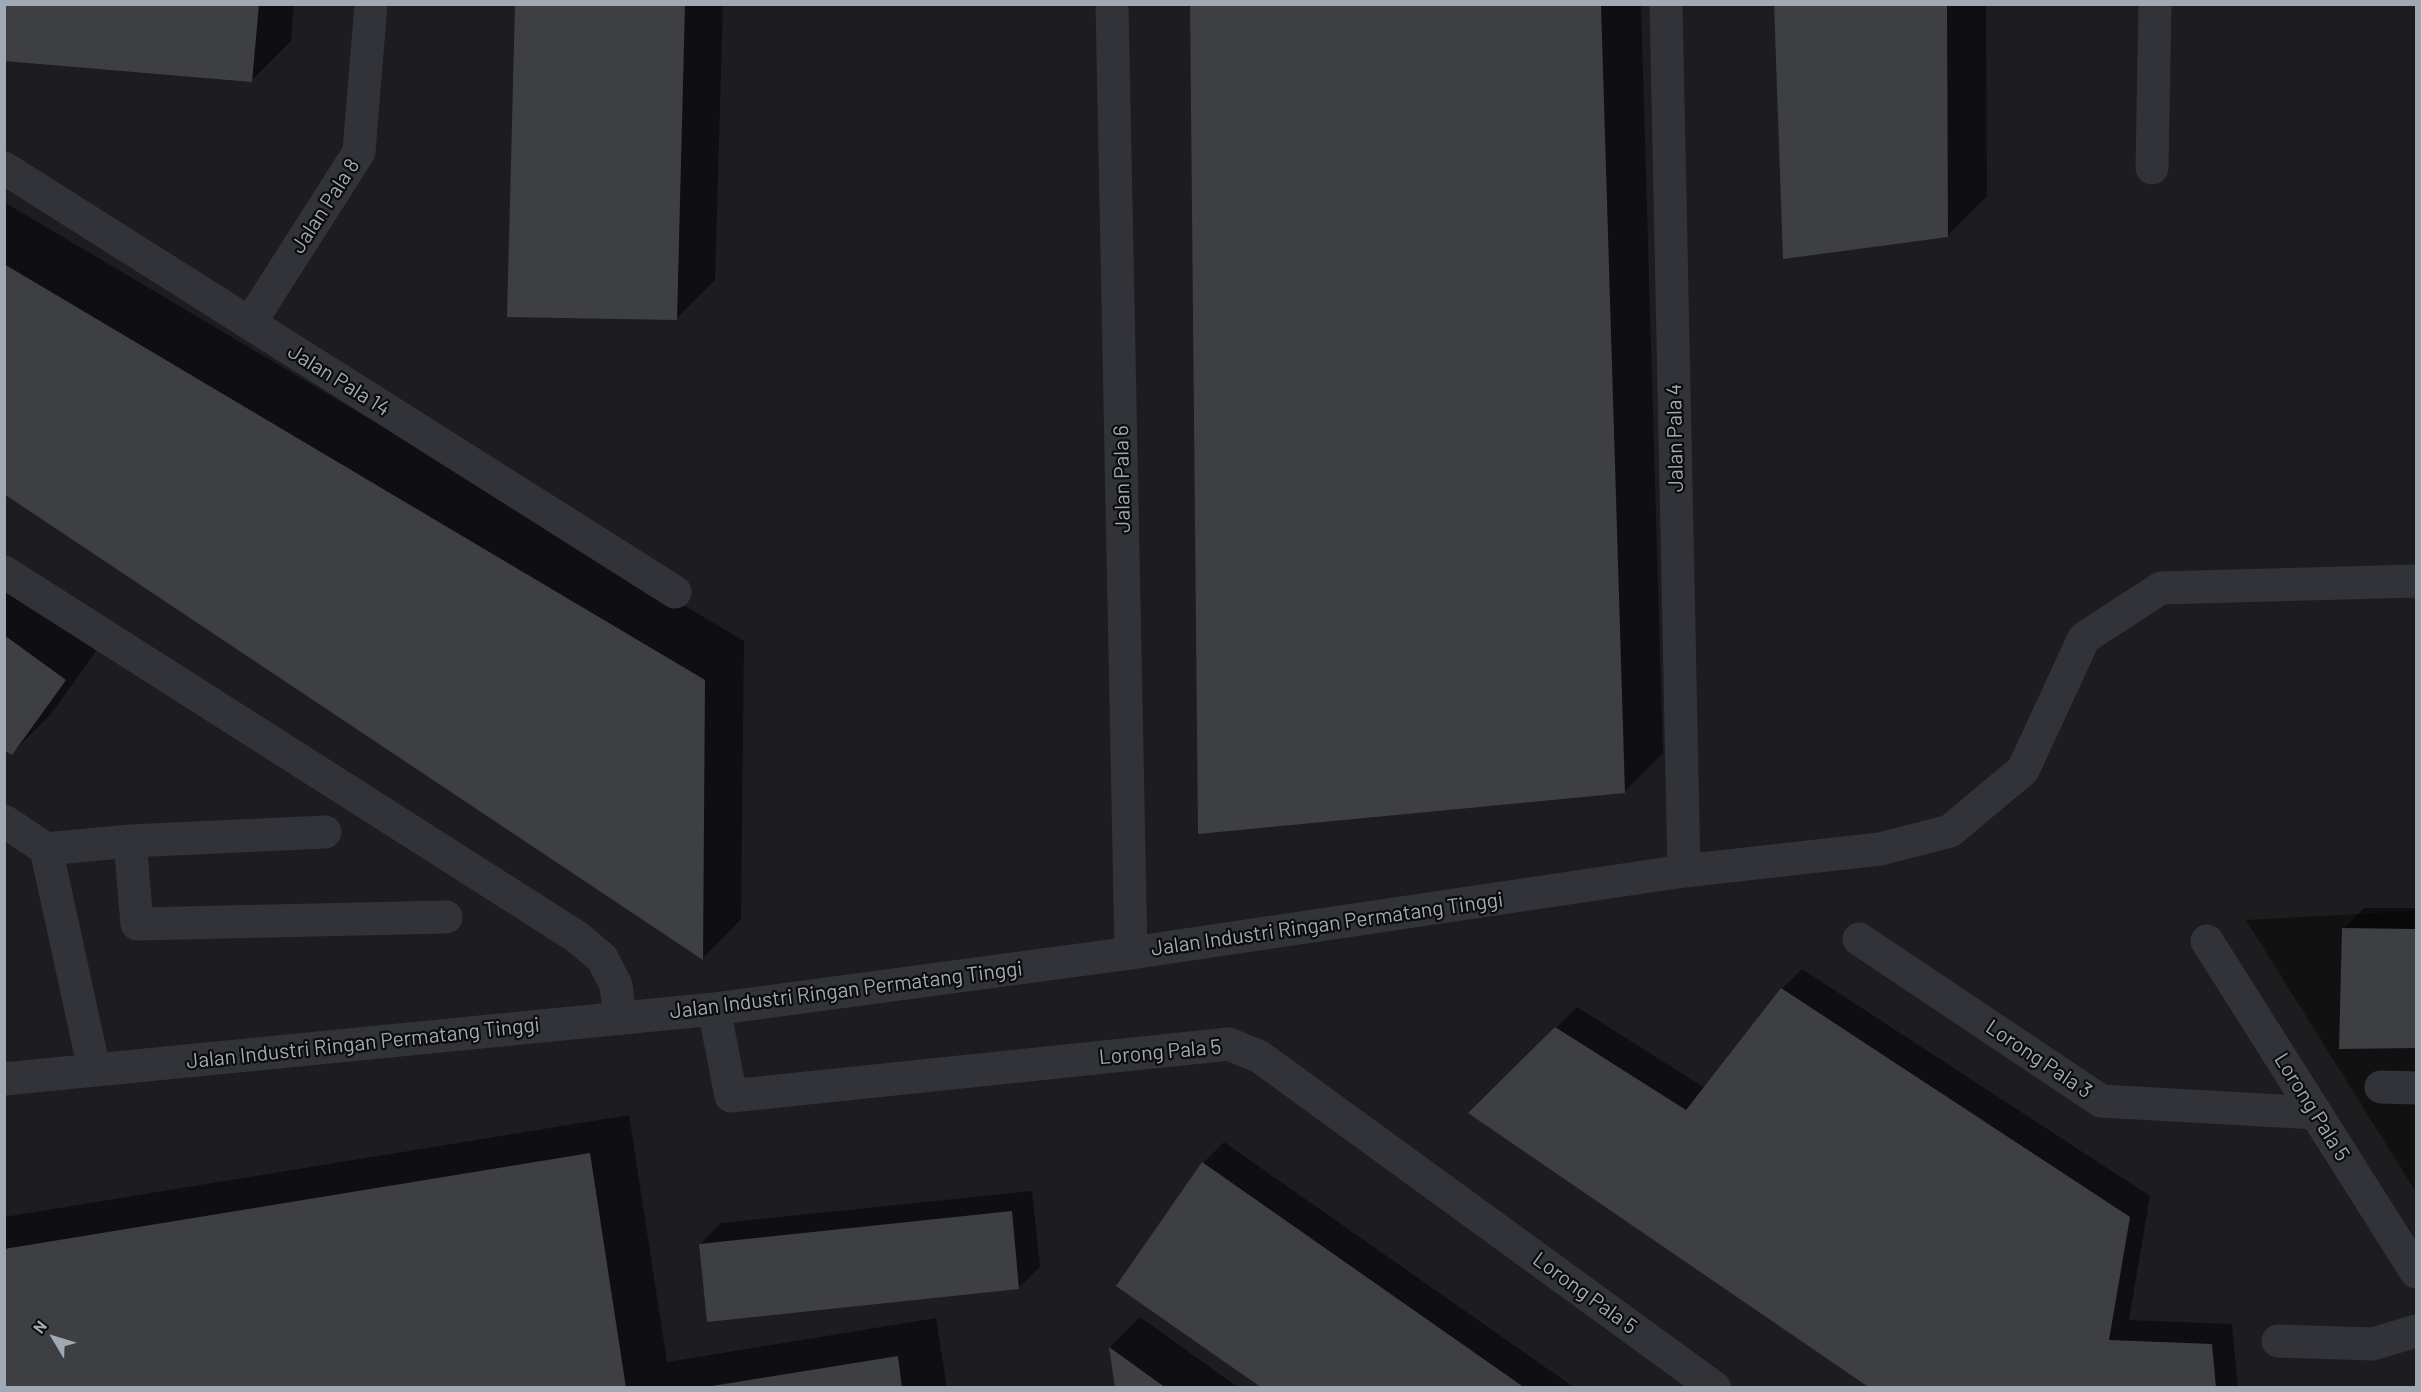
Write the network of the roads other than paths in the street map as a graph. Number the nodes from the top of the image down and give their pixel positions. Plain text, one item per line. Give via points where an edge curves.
1 (371, 4) edge
2 (1112, 4) edge
3 (1666, 4) edge
4 (2155, 4) edge
5 (4, 168) edge
6 (2152, 168) dead end
7 (250, 323) junction
8 (4, 572) edge
9 (2416, 581) edge
10 (675, 592) dead end
11 (4, 821) edge
12 (325, 832) dead end
13 (130, 841) junction
14 (46, 849) junction
15 (1684, 871) junction
16 (446, 917) dead end
17 (1858, 939) dead end
18 (2207, 941) dead end
19 (1131, 953) junction
20 (714, 1009) junction
21 (620, 1018) junction
22 (94, 1069) junction
23 (4, 1079) edge
24 (2381, 1087) dead end
25 (2416, 1088) edge
26 (2316, 1113) junction
27 (2416, 1272) edge
28 (2416, 1331) edge
29 (2278, 1341) dead end
30 (1715, 1388) edge

1 - 7 street, Jalan Pala 8 via 359,152
2 - 19 street, Jalan Pala 6
3 - 15 street, Jalan Pala 4
4 - 6 street
5 - 7 street, Jalan Pala 14
7 - 10 street, Jalan Pala 14
8 - 21 street via 577,937 602,958 616,984
9 - 15 street, Jalan Industri Ringan Permatang Tinggi via 2161,588 2084,638 2023,770 1950,831 1880,849
11 - 14 street
12 - 13 street
13 - 14 street
13 - 16 street via 137,924
14 - 22 street
15 - 19 street, Jalan Industri Ringan Permatang Tinggi
17 - 26 street, Lorong Pala 3 via 2102,1101
18 - 26 street, Lorong Pala 5
19 - 20 street, Jalan Industri Ringan Permatang Tinggi
20 - 21 street, Jalan Industri Ringan Permatang Tinggi
20 - 30 street, Lorong Pala 5 via 731,1096 1229,1044 1260,1057
21 - 22 street, Jalan Industri Ringan Permatang Tinggi
22 - 23 street, Jalan Industri Ringan Permatang Tinggi
24 - 25 street
26 - 27 street, Lorong Pala 5
28 - 29 street via 2373,1344

